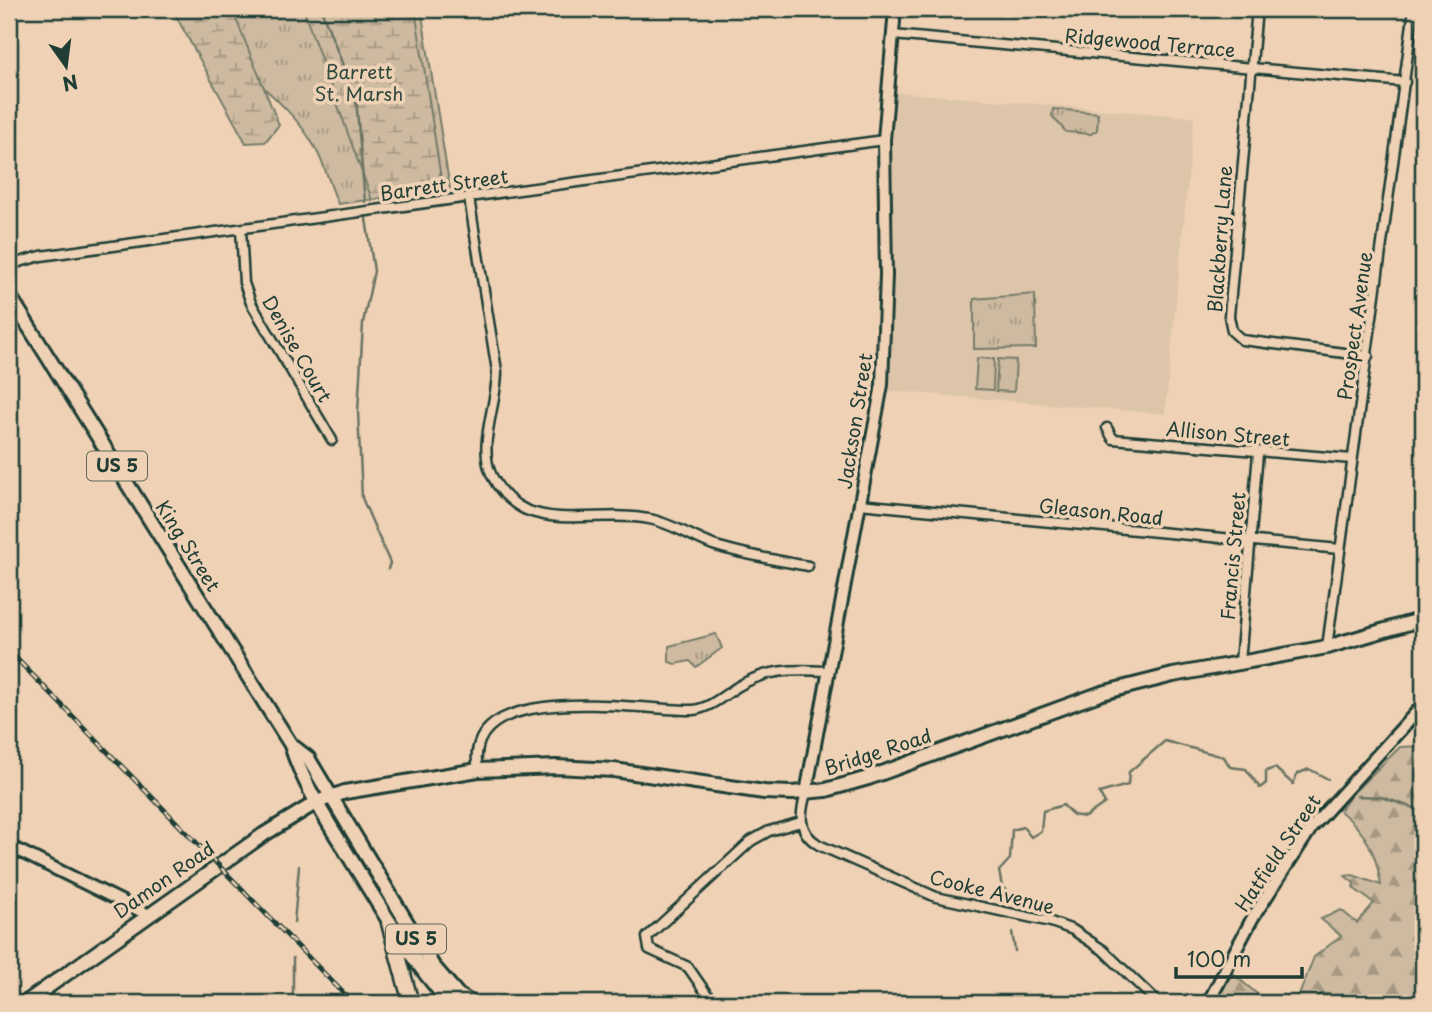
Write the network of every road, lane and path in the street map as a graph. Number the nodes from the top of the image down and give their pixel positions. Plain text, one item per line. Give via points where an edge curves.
1 (895, 9) edge
2 (1257, 9) edge
3 (1414, 9) edge
4 (893, 35) junction
5 (1251, 68) junction
6 (1405, 82) junction
7 (884, 141) junction
8 (469, 198) junction
9 (241, 229) junction
10 (9, 265) edge
11 (9, 295) edge
12 (1368, 356) junction
13 (1107, 428) dead end
14 (332, 440) dead end
15 (1258, 453) junction
16 (1352, 459) junction
17 (859, 505) junction
18 (1251, 541) junction
19 (1340, 549) junction
20 (808, 566) dead end
21 (1423, 619) edge
22 (1327, 647) junction
23 (1240, 662) junction
24 (827, 671) junction
25 (1423, 705) edge
26 (478, 771) junction
27 (806, 793) junction
28 (323, 799) junction
29 (801, 822) junction
30 (9, 846) edge
31 (149, 915) junction
32 (389, 923) junction
33 (461, 1001) edge
34 (25, 1003) edge
35 (411, 1003) edge
36 (713, 1003) edge
37 (1158, 1003) edge
38 (1208, 1003) edge

1 - 4 street, Jackson Street
2 - 5 street, Blackberry Lane
3 - 6 street, Prospect Avenue
4 - 5 street, Ridgewood Terrace
4 - 7 street, Jackson Street
5 - 6 street, Ridgewood Terrace
5 - 12 street, Blackberry Lane via 1231,331 1242,340
6 - 12 street, Prospect Avenue
7 - 8 street, Barrett Street
7 - 17 street, Jackson Street via 884,357
8 - 9 street, Barrett Street
8 - 20 street via 497,371 486,457 506,495 535,513 650,519 730,550
9 - 10 street, Barrett Street via 41,256
9 - 14 street, Denise Court via 244,283 251,303
11 - 28 main road, King Street / US 5 via 291,745 307,758
12 - 16 street, Prospect Avenue
13 - 15 street, Allison Street via 1113,439
15 - 16 street, Allison Street
15 - 18 street, Francis Street
16 - 19 street, Prospect Avenue
17 - 18 street, Gleason Road
17 - 24 street, Jackson Street
18 - 19 street, Gleason Road
18 - 23 street, Francis Street
19 - 22 street, Prospect Avenue
21 - 22 main road, Bridge Road
22 - 23 main road, Bridge Road
23 - 27 main road, Bridge Road via 1102,693 868,778
24 - 26 street via 772,671 694,710 557,705 509,714 495,721 480,740
24 - 27 street, Jackson Street
25 - 38 street, Hatfield Street via 1312,827 1252,919
26 - 27 main road, Bridge Road via 614,770 764,792
26 - 28 main road, Bridge Road via 366,787
27 - 29 street
28 - 31 main road, Damon Road via 262,835
28 - 32 main road, US 5
28 - 33 main road, US 5
29 - 36 street via 751,841 647,937 649,949 688,967
29 - 37 street, Cooke Avenue via 812,841 909,887 1073,930 1104,950
30 - 31 street
31 - 34 main road, Damon Road
32 - 33 main road, US 5
32 - 35 highway

